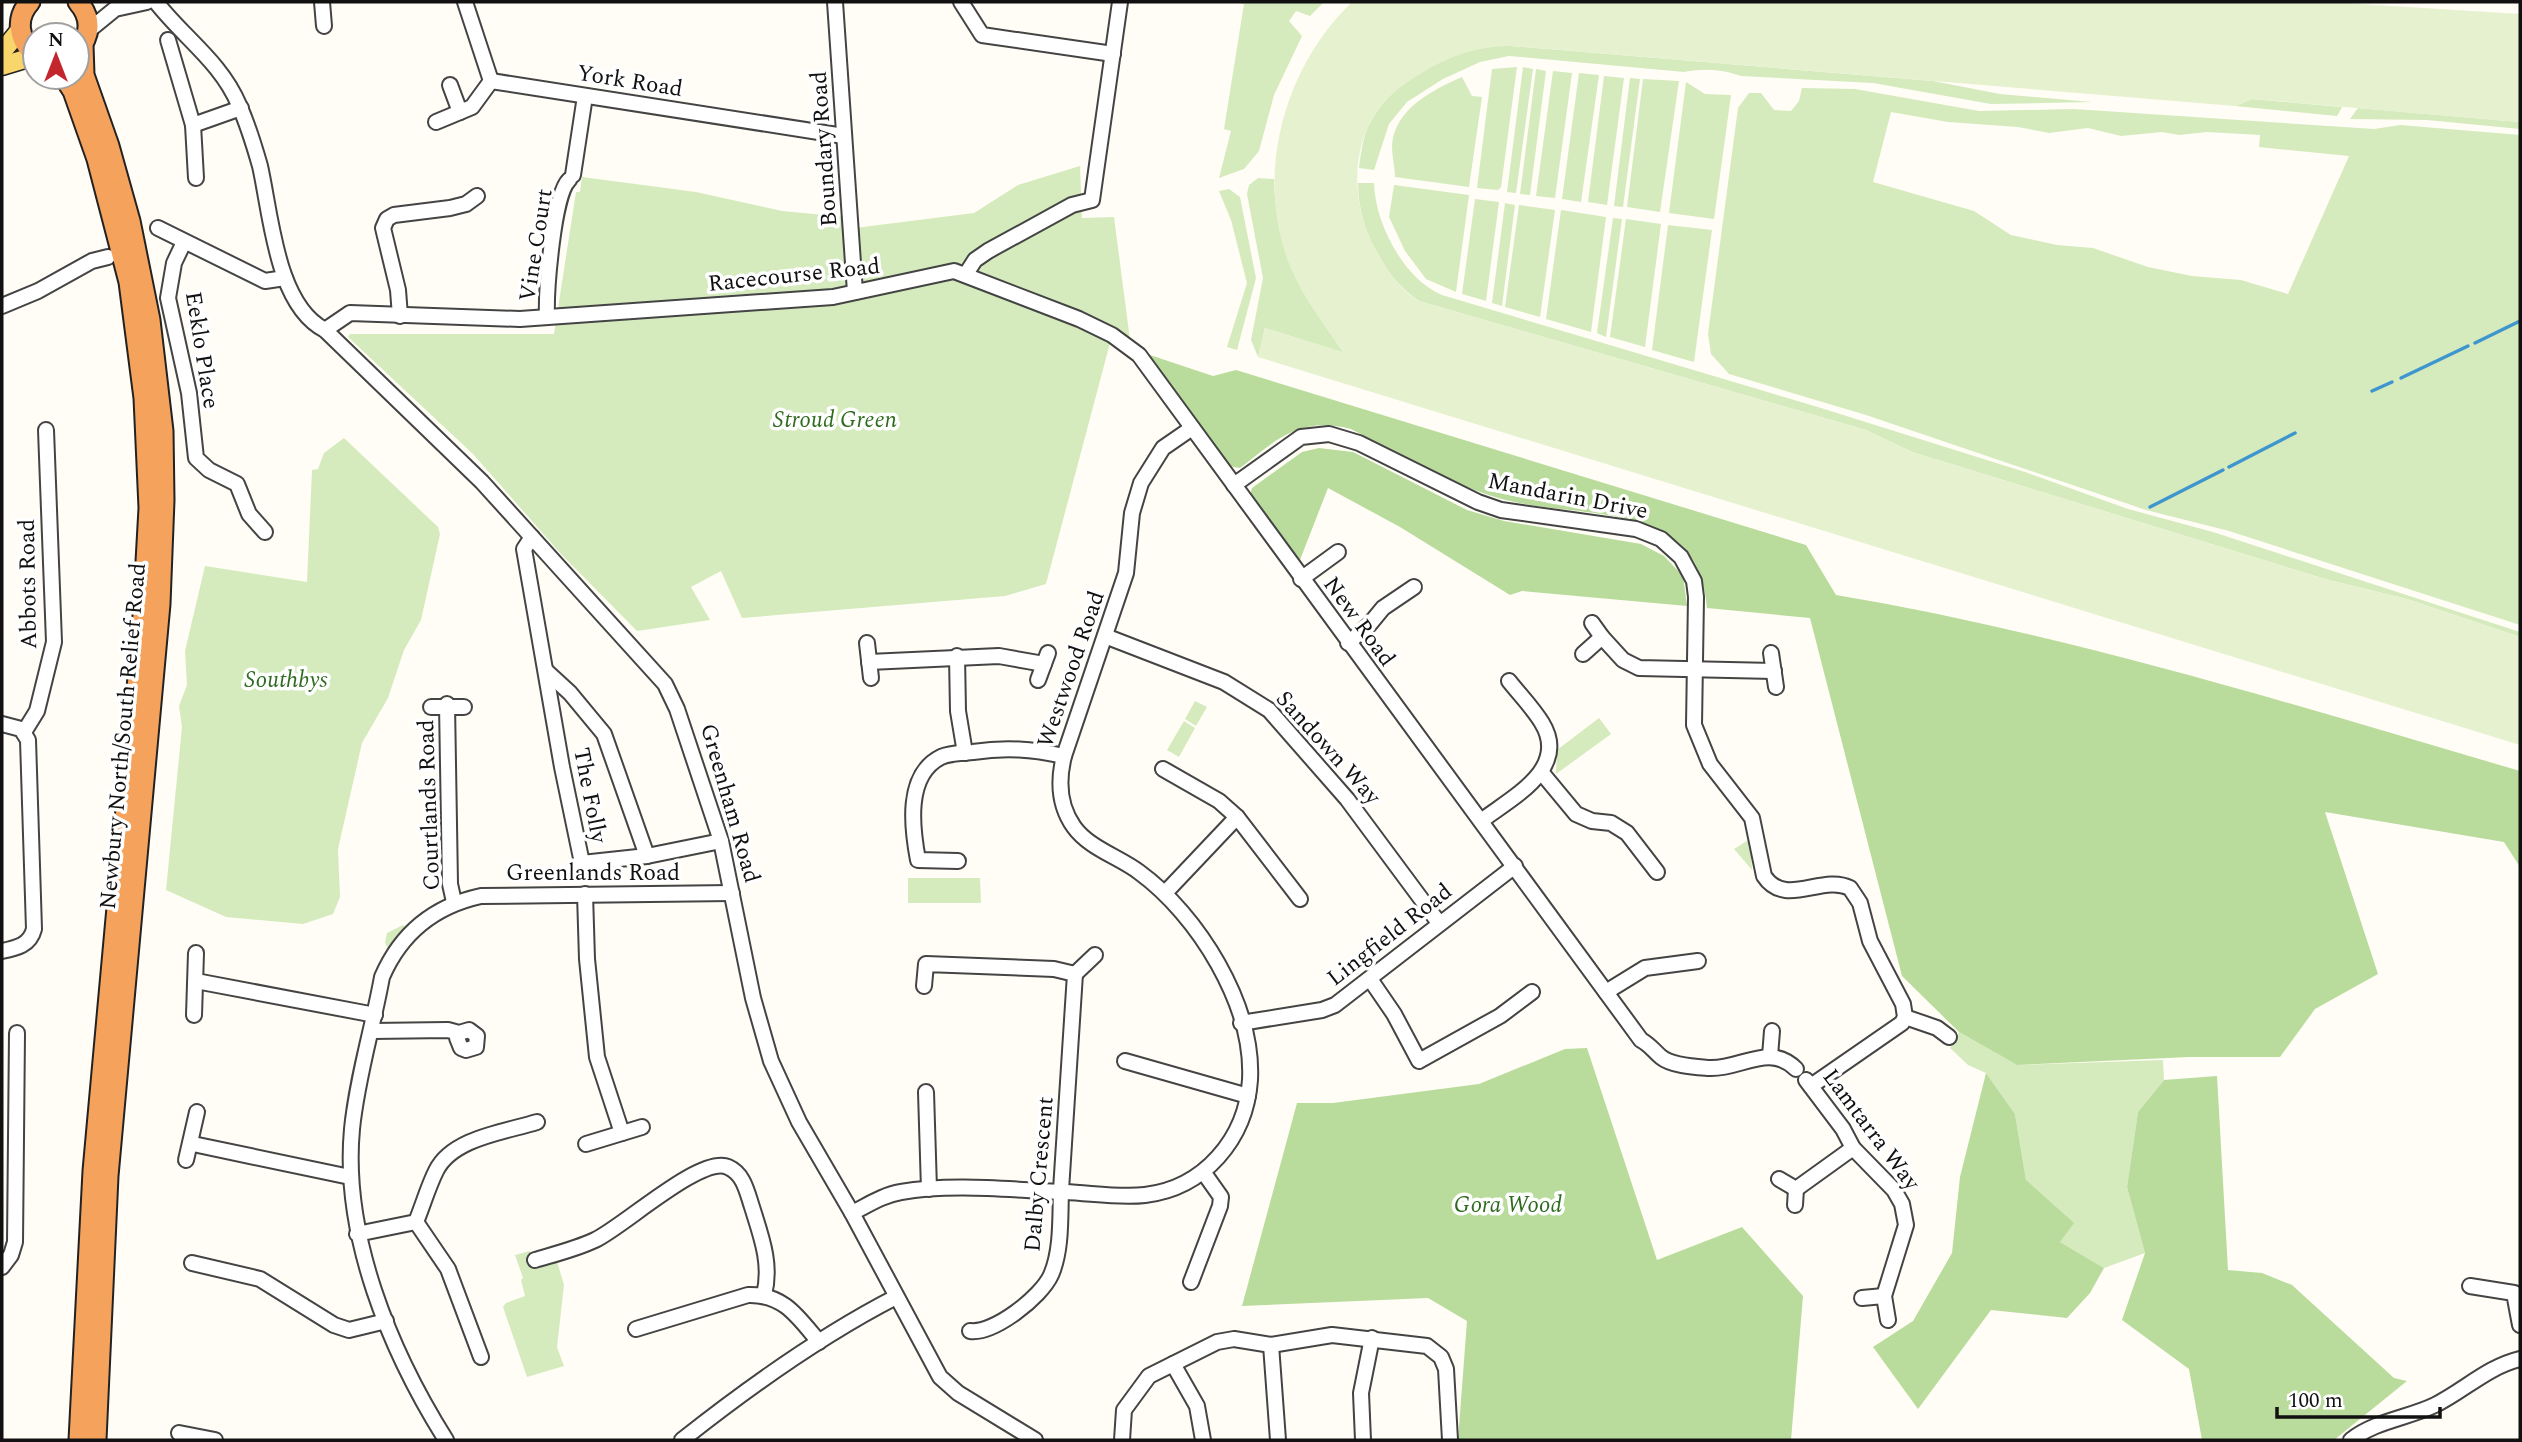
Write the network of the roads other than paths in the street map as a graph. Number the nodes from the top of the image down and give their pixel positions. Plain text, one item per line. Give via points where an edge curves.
1 (29, 2) edge
2 (78, 2) edge
3 (147, 2) edge
4 (156, 2) edge
5 (322, 2) edge
6 (465, 2) edge
7 (835, 2) edge
8 (961, 2) edge
9 (1120, 2) edge
10 (86, 21) edge
11 (324, 26) dead end
12 (20, 30) joint
13 (91, 34) edge
14 (168, 40) dead end
15 (2, 52) edge
16 (1114, 54) junction
17 (21, 60) edge
18 (2, 66) edge
19 (491, 81) junction
20 (450, 85) dead end
21 (71, 91) edge
22 (90, 91) edge
23 (585, 96) junction
24 (241, 108) junction
25 (460, 112) junction
26 (436, 122) dead end
27 (193, 125) junction
28 (844, 136) junction
29 (196, 178) dead end
30 (477, 196) dead end
31 (158, 228) dead end
32 (184, 242) junction
33 (108, 257) dead end
34 (966, 274) junction
35 (285, 278) junction
36 (855, 292) junction
37 (2, 306) edge
38 (400, 316) junction
39 (547, 317) junction
40 (325, 330) junction
41 (1192, 428) junction
42 (46, 430) dead end
43 (202, 465) junction
44 (192, 477) dead end
45 (1234, 485) junction
46 (265, 532) dead end
47 (532, 537) junction
48 (1338, 552) dead end
49 (1301, 579) junction
50 (1413, 587) dead end
51 (1592, 623) dead end
52 (1105, 636) junction
53 (1602, 637) junction
54 (867, 643) dead end
55 (1348, 643) junction
56 (1771, 653) dead end
57 (1583, 654) dead end
58 (957, 656) junction
59 (869, 662) junction
60 (1695, 670) junction
61 (546, 671) junction
62 (1774, 671) junction
63 (871, 678) dead end
64 (1038, 680) dead end
65 (1509, 681) dead end
66 (1776, 687) dead end
67 (447, 705) junction
68 (431, 707) dead end
69 (464, 707) dead end
70 (2, 724) edge
71 (24, 733) junction
72 (965, 753) junction
73 (1064, 756) junction
74 (1163, 769) dead end
75 (1542, 774) junction
76 (1237, 817) junction
77 (1481, 821) junction
78 (721, 841) junction
79 (647, 856) junction
80 (958, 861) dead end
81 (1515, 866) junction
82 (1657, 872) dead end
83 (732, 893) junction
84 (1165, 893) junction
85 (585, 894) junction
86 (1300, 899) dead end
87 (454, 902) junction
88 (1439, 923) junction
89 (2, 951) edge
90 (196, 953) dead end
91 (1095, 955) dead end
92 (1698, 961) dead end
93 (1075, 974) junction
94 (1370, 979) junction
95 (196, 981) junction
96 (924, 986) dead end
97 (1532, 992) dead end
98 (1606, 992) junction
99 (194, 1015) dead end
100 (375, 1015) junction
101 (1905, 1017) junction
102 (1241, 1023) junction
103 (372, 1031) junction
104 (1772, 1031) dead end
105 (17, 1033) dead end
106 (460, 1033) dead end
107 (1949, 1037) dead end
108 (1770, 1056) junction
109 (1125, 1061) dead end
110 (1811, 1086) junction
111 (926, 1092) dead end
112 (1248, 1096) junction
113 (197, 1112) dead end
114 (537, 1122) dead end
115 (642, 1127) dead end
116 (622, 1133) junction
117 (193, 1143) junction
118 (586, 1144) dead end
119 (1853, 1148) junction
120 (9, 1155) edge
121 (187, 1160) dead end
122 (1204, 1173) junction
123 (350, 1177) junction
124 (1779, 1179) dead end
125 (929, 1189) junction
126 (1796, 1189) junction
127 (1061, 1192) junction
128 (1795, 1205) dead end
129 (852, 1213) junction
130 (416, 1222) junction
131 (358, 1234) junction
132 (535, 1260) dead end
133 (192, 1263) dead end
134 (2, 1266) edge
135 (1191, 1282) dead end
136 (2470, 1286) dead end
137 (2517, 1291) edge
138 (764, 1294) junction
139 (1885, 1296) junction
140 (896, 1297) junction
141 (1862, 1298) dead end
142 (1888, 1320) dead end
143 (386, 1321) junction
144 (2520, 1325) edge
145 (636, 1329) dead end
146 (970, 1331) dead end
147 (1372, 1338) junction
148 (819, 1342) junction
149 (1271, 1345) junction
150 (481, 1357) dead end
151 (2520, 1359) edge
152 (1173, 1364) junction
153 (179, 1433) dead end
154 (196, 1438) edge
155 (79, 1440) edge
156 (96, 1440) edge
157 (215, 1440) edge
158 (446, 1440) edge
159 (681, 1440) edge
160 (1035, 1440) edge
161 (1122, 1440) edge
162 (1203, 1440) edge
163 (1278, 1440) edge
164 (1363, 1440) edge
165 (1450, 1440) edge
166 (2351, 1440) edge

1 - 12 highway
2 - 10 highway, Newbury North/South Relief Road
3 - 13 street via 115,9
4 - 24 street, Greenham Road via 218,68
5 - 11 street
6 - 19 street
7 - 28 street, Boundary Road
8 - 16 street via 982,35
9 - 16 street
12 - 15 main road
14 - 27 street
16 - 34 street via 1092,200 1072,205 988,251
17 - 18 main road
19 - 23 street, York Road
19 - 25 street via 472,107
20 - 25 street
21 - 155 highway, Newbury North/South Relief Road via 97,159 129,282 144,398 149,509 94,1158
22 - 156 highway, Newbury North/South Relief Road via 133,232 145,293 162,418 164,500 160,604 110,1150
23 - 28 street, York Road
23 - 39 street, Vine Court via 571,178 562,187
24 - 27 street
24 - 35 street, Greenham Road via 260,166
25 - 26 street
27 - 29 street
28 - 36 street, Boundary Road
30 - 38 street via 466,204 387,219 383,228
31 - 32 street
32 - 35 street via 265,281
32 - 43 street, Eeklo Place via 174,263 168,298 189,393 196,458
33 - 37 street
34 - 36 street, Racecourse Road via 949,272
34 - 41 street, New Road via 1112,335 1139,355
35 - 40 street, Greenham Road via 303,310
36 - 39 street, Racecourse Road
38 - 39 street, Racecourse Road
38 - 40 street, Racecourse Road via 350,313
40 - 47 street, Greenham Road via 465,464
41 - 45 street, New Road
41 - 52 street, Westwood Road via 1163,447 1140,483 1126,573
42 - 71 street, Abbots Road via 54,642 37,711
43 - 44 street
43 - 46 street via 237,484 249,514
45 - 49 street, New Road
45 - 60 street, Mandarin Drive via 1301,437 1328,433 1342,435 1501,510 1649,534 1671,545 1694,581
47 - 61 street, The Folly via 524,549
47 - 78 street, Greenham Road via 665,684
48 - 49 street
49 - 55 street, New Road
50 - 55 street via 1383,608
51 - 53 street
52 - 73 street, Westwood Road
52 - 88 street, Sandown Way via 1224,681 1269,710 1347,799
53 - 57 street
53 - 60 street via 1631,665
54 - 59 street
55 - 77 street, New Road
56 - 62 street
58 - 59 street
58 - 64 street via 1046,658
58 - 72 street via 958,711
59 - 63 street
60 - 62 street
60 - 101 street, Mandarin Drive via 1694,725 1710,764 1752,818 1764,876 1784,890 1840,883 1856,894 1870,941 1890,975
61 - 79 street, The Folly via 604,734
61 - 79 street, The Folly via 582,863
62 - 66 street
65 - 75 street via 1547,732 1550,753
67 - 68 street, Courtlands Road
67 - 69 street, Courtlands Road
67 - 87 street, Courtlands Road
70 - 71 street
71 - 89 street via 28,740 34,929 24,945
72 - 73 street via 1021,748
72 - 80 street via 942,757 928,767 915,794 918,860
73 - 84 street, Westwood Road via 1061,797 1075,829
74 - 76 street
75 - 77 street
75 - 82 street via 1576,814 1611,823 1627,833
76 - 84 street
76 - 86 street
77 - 81 street, New Road
78 - 79 street, The Folly
78 - 83 street, Greenham Road
81 - 88 street, Lingfield Road
81 - 98 street, New Road
83 - 85 street, Greenlands Road
83 - 129 street, Greenham Road via 771,1061 799,1122
84 - 102 street, Westwood Road via 1197,929 1221,969
85 - 87 street, Greenlands Road via 481,896
85 - 116 street via 597,1057
87 - 100 street via 413,930 389,960
88 - 94 street, Lingfield Road
90 - 95 street
91 - 93 street
92 - 98 street via 1645,968
93 - 96 street via 1054,969 926,964
93 - 127 street, Dalby Crescent
94 - 97 street via 1394,1014 1415,1064 1500,1016
94 - 102 street, Lingfield Road via 1322,1010
95 - 99 street
95 - 100 street
98 - 108 street, New Road via 1641,1040 1668,1060 1724,1068
100 - 103 street
101 - 107 street
101 - 110 street via 1898,1027
102 - 112 street, Westwood Road via 1249,1061
103 - 106 street
103 - 123 street via 356,1099
104 - 108 street
105 - 120 street
108 - 110 street, Lamtarra Way via 1783,1059
109 - 112 street
110 - 119 street, Lamtarra Way
111 - 125 street
112 - 122 street, Westwood Road via 1236,1133
113 - 117 street
114 - 130 street via 473,1141 450,1154 437,1169
115 - 116 street
116 - 118 street
117 - 121 street
117 - 123 street
119 - 126 street
119 - 139 street, Lamtarra Way via 1894,1191 1906,1213
120 - 134 street via 15,1242
122 - 127 street, Westwood Road via 1166,1191 1140,1195
122 - 135 street via 1221,1197 1214,1228 1191,1263
123 - 131 street
124 - 126 street
125 - 127 street, Westwood Road
125 - 129 street, Westwood Road via 887,1196
126 - 128 street
127 - 146 street, Dalby Crescent via 1051,1275 1034,1298 1013,1314 978,1332
129 - 140 street, Greenham Road
130 - 131 street
130 - 150 street via 448,1269 460,1320
131 - 143 street
132 - 138 street via 596,1240 671,1189 712,1165 720,1165 744,1182 769,1266
133 - 143 street via 260,1279 349,1330
136 - 137 street
137 - 144 street
138 - 145 street
138 - 148 street via 788,1306
139 - 141 street
139 - 142 street, Lamtarra Way
140 - 148 street
140 - 160 street, Greenham Road via 940,1377
143 - 158 street
147 - 149 street via 1332,1335
147 - 164 street via 1361,1393
147 - 165 street via 1427,1346 1441,1357 1446,1369
148 - 159 street
149 - 152 street via 1234,1339 1217,1342
149 - 163 street
151 - 166 street via 2496,1366 2440,1403 2368,1429
152 - 161 street via 1149,1376 1134,1394 1124,1410
152 - 162 street via 1197,1406
153 - 154 street
154 - 157 street

